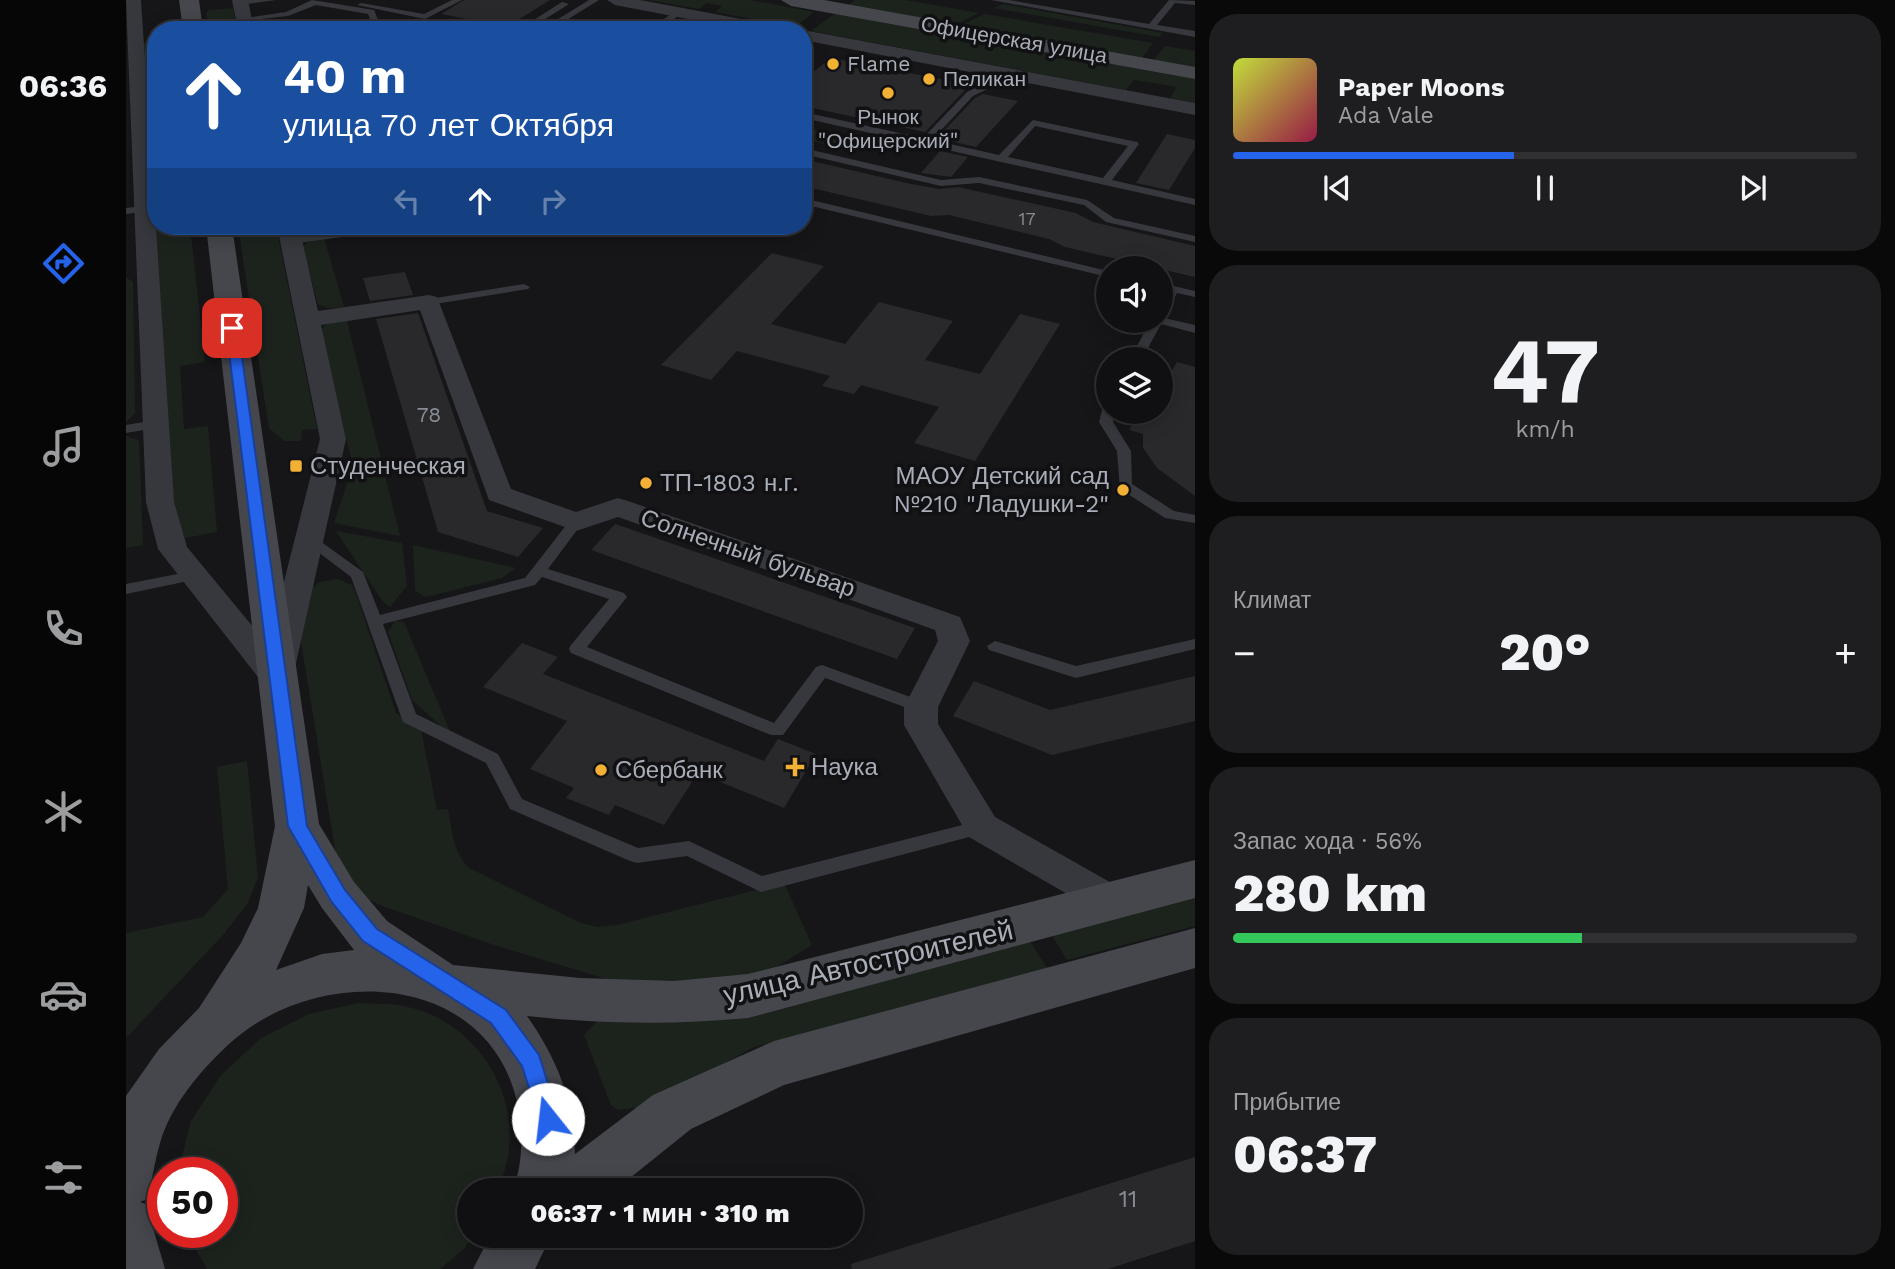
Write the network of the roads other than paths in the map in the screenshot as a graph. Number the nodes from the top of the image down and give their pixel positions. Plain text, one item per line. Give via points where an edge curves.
1 (133, 0) edge
2 (190, 0) edge
3 (272, 0) edge
4 (332, 0) edge
5 (458, 0) edge
6 (573, 0) edge
7 (595, 0) edge
8 (615, 0) edge
9 (791, 0) edge
10 (995, 0) edge
11 (1001, 0) edge
12 (1173, 0) edge
13 (1195, 3) edge
14 (975, 9) dead end
15 (680, 12) junction
16 (242, 13) edge
17 (192, 21) edge
18 (374, 21) edge
19 (537, 21) edge
20 (559, 21) edge
21 (666, 21) edge
22 (722, 21) edge
23 (1151, 27) junction
24 (1195, 34) edge
25 (812, 39) edge
26 (1195, 48) edge
27 (131, 67) edge
28 (1003, 73) junction
29 (1195, 73) edge
30 (1195, 109) edge
31 (812, 117) edge
32 (133, 139) edge
33 (925, 141) junction
34 (812, 152) edge
35 (1000, 159) junction
36 (1105, 183) junction
37 (1195, 202) edge
38 (812, 203) edge
39 (135, 210) edge
40 (916, 212) dead end
41 (906, 226) junction
42 (220, 235) edge
43 (289, 235) edge
44 (1195, 239) edge
45 (1090, 253) dead end
46 (1081, 267) junction
47 (137, 270) edge
48 (1096, 271) edge
49 (524, 287) dead end
50 (1174, 289) edge
51 (1195, 294) edge
52 (429, 302) junction
53 (308, 320) junction
54 (1173, 323) edge
55 (1195, 329) edge
56 (156, 424) junction
57 (1107, 424) edge
58 (126, 429) edge
59 (1195, 519) edge
60 (576, 522) junction
61 (309, 539) junction
62 (539, 571) junction
63 (193, 576) junction
64 (126, 589) edge
65 (375, 621) junction
66 (1195, 644) edge
67 (995, 646) dead end
68 (277, 678) junction
69 (921, 707) junction
70 (298, 826) junction
71 (982, 827) junction
72 (1195, 879) edge
73 (1111, 901) junction
74 (1195, 947) edge
75 (443, 982) junction
76 (209, 1031) junction
77 (126, 1091) edge
78 (542, 1178) edge
79 (589, 1178) edge
80 (126, 1181) edge
81 (126, 1224) edge
82 (136, 1269) edge

1 - 27 street
2 - 17 main road
3 - 16 lane
4 - 5 lane via 425,17
6 - 19 lane
7 - 20 lane
8 - 15 street
9 - 29 main road, Офицерская улица
10 - 11 lane
11 - 23 lane
12 - 13 lane
12 - 23 lane
14 - 26 main road, Офицерская улица
15 - 21 lane
15 - 22 street
16 - 18 lane via 288,14 316,2 371,12
23 - 24 lane
25 - 28 street
27 - 32 street
28 - 30 street
28 - 33 lane via 970,94
31 - 33 lane
32 - 39 street
33 - 35 lane
34 - 44 lane via 939,186 979,180 1087,204 1108,223
35 - 36 lane
35 - 36 lane via 1033,123 1134,144
36 - 37 lane
38 - 41 lane
39 - 47 street
40 - 41 lane
41 - 46 lane
42 - 68 main road
43 - 53 street
45 - 46 lane
46 - 48 lane
47 - 56 street
49 - 52 lane
50 - 51 lane
52 - 53 street
52 - 60 street via 499,494
53 - 61 street via 333,439
54 - 55 lane
56 - 58 lane
56 - 63 street via 160,502 173,549
57 - 59 lane via 1124,451 1125,486 1170,514
60 - 62 lane
60 - 69 street, Солнечный бульвар via 618,508 949,624 954,641
61 - 65 lane via 358,575
61 - 68 street
62 - 65 lane via 530,582
62 - 69 lane via 618,597 577,649 776,731 822,671
63 - 64 lane
63 - 68 street
65 - 71 lane via 409,718 492,759 516,804 637,856 689,848 761,884
66 - 67 lane via 1076,673
68 - 70 main road
69 - 71 street via 921,725
70 - 75 main road via 338,895 370,935
70 - 76 main road via 281,908 258,957
71 - 73 street
72 - 73 main road, улица Автостроителей
73 - 75 main road, улица Автостроителей via 748,996 674,1003 579,1000
74 - 79 main road via 774,1064 673,1112
75 - 76 main road, улица Автостроителей via 392,970 327,974 262,996
75 - 78 main road via 499,1017 532,1062 548,1119
76 - 77 main road
76 - 80 main road via 162,1084 134,1139
81 - 82 main road

